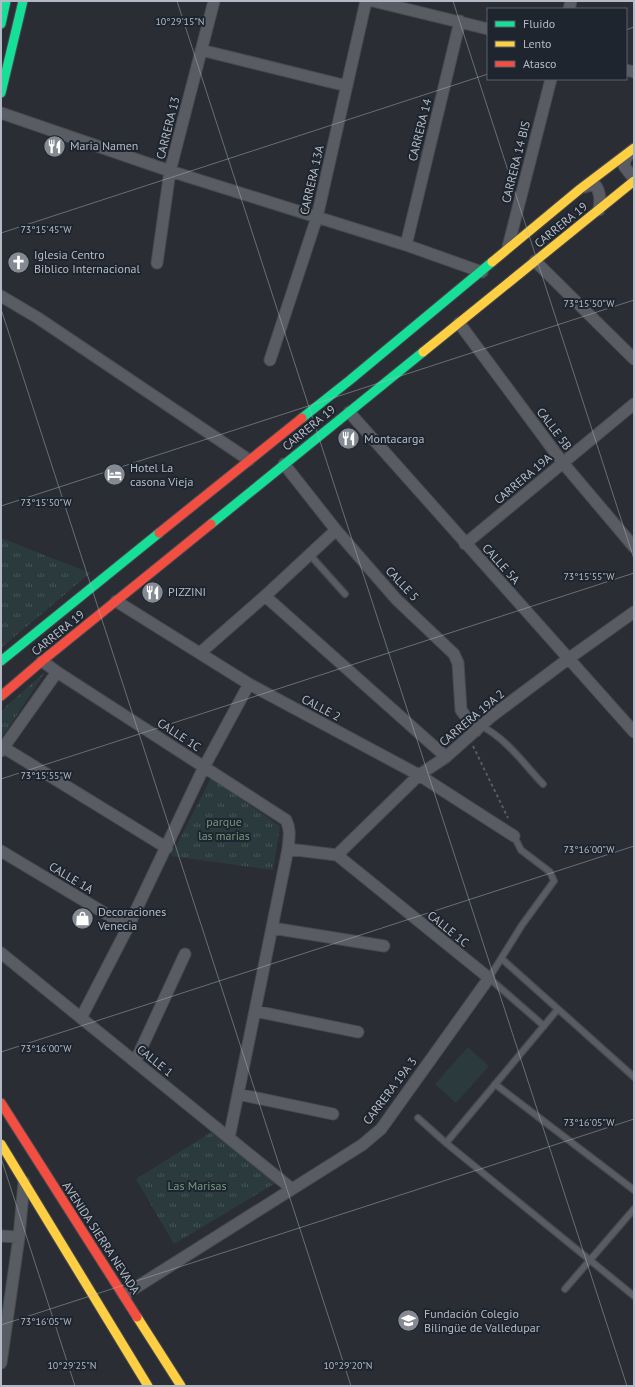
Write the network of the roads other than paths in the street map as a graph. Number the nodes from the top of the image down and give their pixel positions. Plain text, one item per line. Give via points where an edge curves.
1 (6, 1) edge
2 (24, 1) edge
3 (214, 1) edge
4 (366, 1) edge
5 (373, 1) edge
6 (460, 21) junction
7 (1, 24) edge
8 (487, 29) edge
9 (201, 50) junction
10 (551, 80) edge
11 (347, 86) junction
12 (1, 93) edge
13 (1, 113) edge
14 (632, 150) edge
15 (170, 171) junction
16 (634, 180) edge
17 (580, 190) junction
18 (599, 210) junction
19 (317, 217) junction
20 (406, 245) junction
21 (507, 251) junction
22 (535, 262) junction
23 (156, 263) dead end
24 (482, 272) junction
25 (1, 296) edge
26 (459, 323) junction
27 (634, 359) edge
28 (270, 360) dead end
29 (634, 404) edge
30 (349, 412) junction
31 (249, 460) junction
32 (563, 463) junction
33 (284, 464) junction
34 (336, 530) junction
35 (465, 544) junction
36 (634, 547) edge
37 (310, 555) junction
38 (345, 594) dead end
39 (265, 596) junction
40 (116, 601) junction
41 (634, 612) edge
42 (200, 653) junction
43 (568, 659) junction
44 (1, 661) edge
45 (42, 661) junction
46 (57, 672) junction
47 (249, 684) junction
48 (1, 696) edge
49 (475, 731) junction
50 (634, 732) edge
51 (2, 749) edge
52 (446, 757) junction
53 (204, 768) junction
54 (419, 775) junction
55 (543, 784) dead end
56 (514, 836) joint
57 (167, 848) junction
58 (288, 848) junction
59 (1, 851) edge
60 (337, 855) junction
61 (128, 927) junction
62 (272, 928) junction
63 (384, 946) dead end
64 (1, 954) edge
65 (184, 954) dead end
66 (502, 959) junction
67 (489, 978) junction
68 (558, 1009) junction
69 (255, 1011) junction
70 (81, 1018) junction
71 (544, 1026) junction
72 (358, 1032) dead end
73 (135, 1062) junction
74 (634, 1077) edge
75 (495, 1084) junction
76 (238, 1094) junction
77 (1, 1103) edge
78 (333, 1114) dead end
79 (418, 1118) dead end
80 (229, 1138) junction
81 (446, 1143) junction
82 (1, 1144) edge
83 (24, 1182) junction
84 (292, 1190) junction
85 (634, 1190) edge
86 (634, 1209) edge
87 (1, 1236) edge
88 (19, 1237) junction
89 (589, 1260) junction
90 (565, 1289) dead end
91 (124, 1294) junction
92 (634, 1296) edge
93 (1, 1363) edge
94 (148, 1386) edge
95 (181, 1386) edge

1 - 7 main road
2 - 12 main road
3 - 9 street, CARRERA 13
4 - 11 street, CARRERA 13A
5 - 6 street
6 - 8 street
6 - 20 street, CARRERA 14
9 - 11 street
9 - 15 street, CARRERA 13
10 - 21 street, CARRERA 14 BIS
11 - 19 street, CARRERA 13A
13 - 15 street
14 - 16 street via 624,160 624,166
14 - 17 main road, CARRERA 19
15 - 19 street
15 - 23 street, CARRERA 13
16 - 18 main road, CARRERA 19
17 - 18 street via 590,185 596,186 601,199
17 - 21 main road, CARRERA 19
18 - 22 main road, CARRERA 19
19 - 20 street
19 - 28 street, CARRERA 13A
20 - 24 street
21 - 24 main road, CARRERA 19
22 - 26 main road, CARRERA 19
22 - 27 street
24 - 31 main road, CARRERA 19
25 - 31 street via 38,318
26 - 30 main road, CARRERA 19
26 - 32 street, CALLE 5B
29 - 32 street, CARRERA 19A
30 - 33 main road, CARRERA 19
30 - 35 street, CALLE 5A
31 - 44 main road, CARRERA 19
32 - 35 street, CARRERA 19A
32 - 36 street, CALLE 5B
33 - 34 street, CALLE 5
33 - 40 main road, CARRERA 19
34 - 37 street
34 - 49 street, CALLE 5 via 396,599 454,654 458,663 461,710
35 - 43 street, CALLE 5A
37 - 38 lane
37 - 39 street
39 - 42 street
39 - 52 street
40 - 42 street, CALLE 2
40 - 45 main road, CARRERA 19
41 - 43 street, CARRERA 19A 2
42 - 47 street, CALLE 2
43 - 49 street, CARRERA 19A 2
43 - 50 street, CALLE 5A
45 - 46 street, CALLE 1C
45 - 48 main road, CARRERA 19
46 - 51 street
46 - 53 street, CALLE 1C
47 - 53 street
47 - 54 street, CALLE 2
49 - 52 street, CARRERA 19A 2
49 - 55 lane via 490,731 501,739
51 - 57 street
52 - 54 street, CARRERA 19A 2
53 - 57 street
53 - 58 street, CALLE 1C via 286,820 290,833
54 - 56 street, CALLE 2
54 - 60 street, CARRERA 19A 2
56 - 66 lane, CARRERA 19A 3 via 522,850 550,872 554,881 522,925
57 - 61 street
58 - 60 street
58 - 62 street
59 - 61 street, CALLE 1A
60 - 67 street, CALLE 1C
61 - 70 street
62 - 63 street
62 - 69 street
64 - 70 street, CALLE 1
65 - 73 street
66 - 67 lane, CARRERA 19A 3
66 - 68 lane
67 - 71 lane
67 - 84 street, CARRERA 19A 3 via 381,1129 362,1145
68 - 71 lane
68 - 74 lane
69 - 72 street
69 - 76 street
70 - 73 street, CALLE 1
71 - 75 lane
73 - 80 street, CALLE 1
75 - 81 lane
75 - 85 lane
76 - 78 street
76 - 80 street
77 - 91 main road, AVENIDA SIERRA NEVADA
79 - 81 lane
80 - 84 street, CALLE 1
81 - 89 lane
82 - 83 main road
83 - 88 street
83 - 94 main road
84 - 91 street, CARRERA 19A 3
86 - 89 lane
87 - 88 street
88 - 93 street
89 - 90 lane
89 - 92 lane
91 - 95 main road, AVENIDA SIERRA NEVADA

